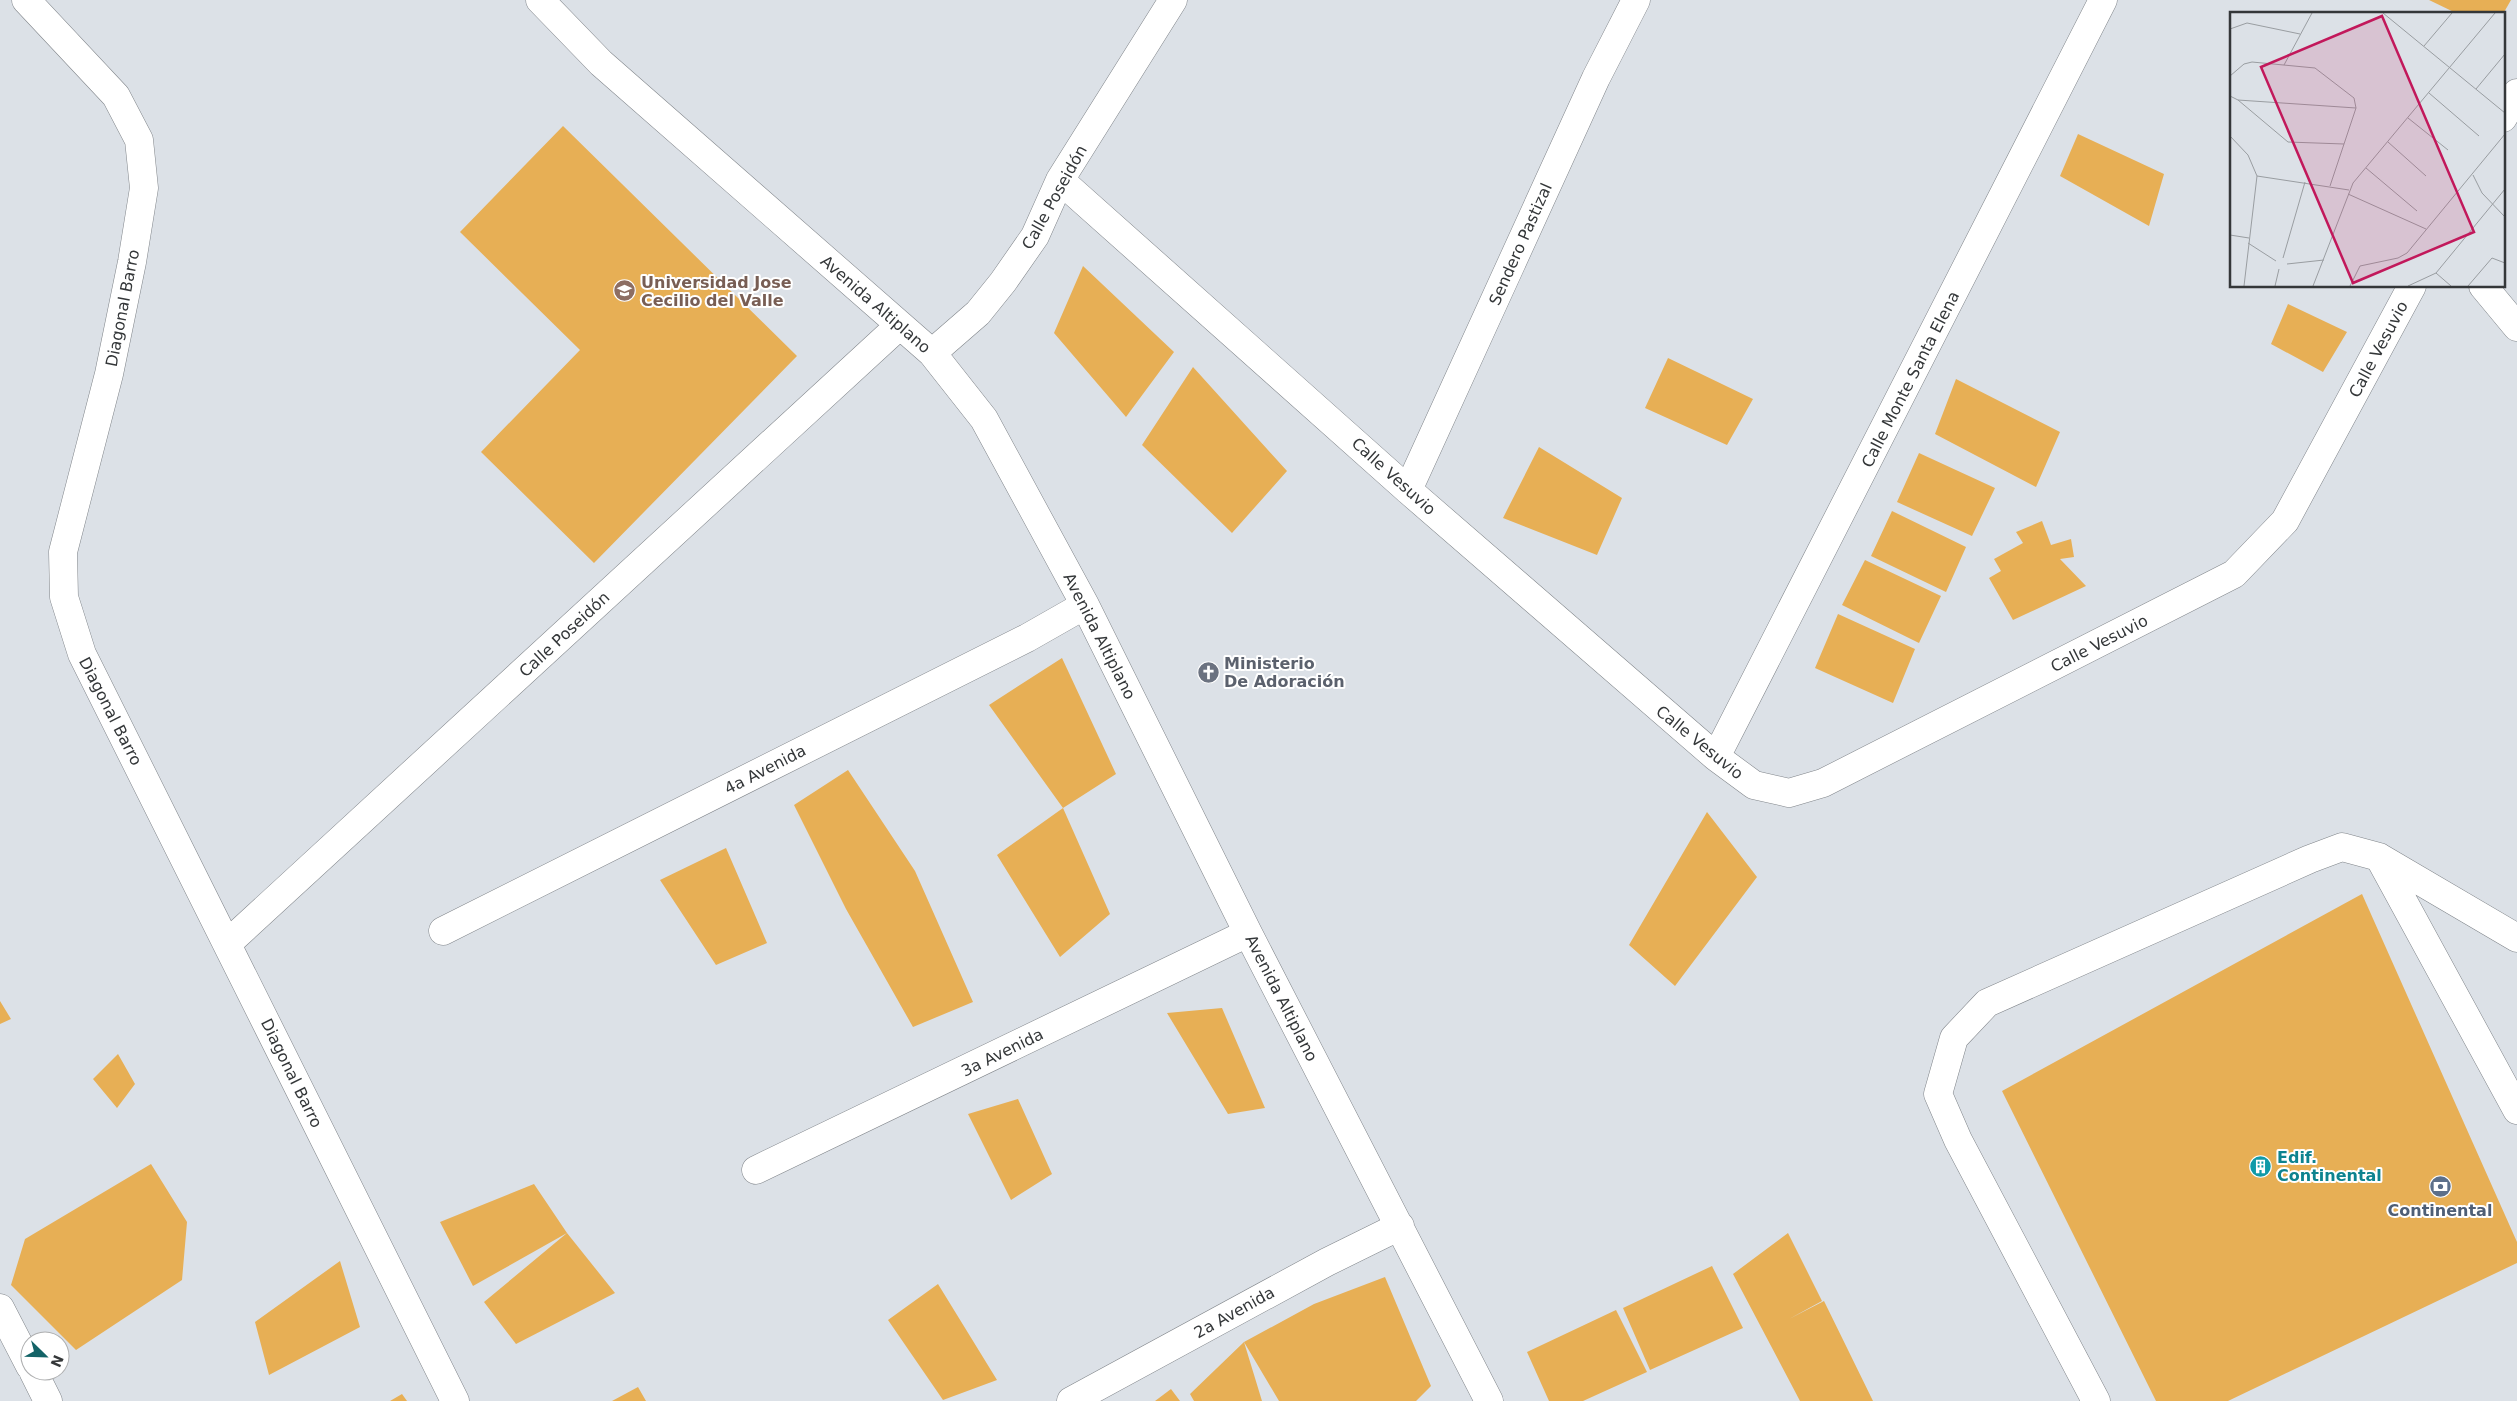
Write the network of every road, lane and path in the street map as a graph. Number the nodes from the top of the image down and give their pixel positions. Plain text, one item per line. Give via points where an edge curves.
1 (26, 0) edge
2 (540, 0) edge
3 (1173, 0) edge
4 (1636, 0) edge
5 (2103, 0) edge
6 (2517, 93) edge
7 (2504, 116) edge
8 (1060, 180) junction
9 (2411, 288) edge
10 (2485, 288) edge
11 (900, 325) junction
12 (2517, 327) edge
13 (932, 353) junction
14 (1408, 490) junction
15 (1085, 606) junction
16 (1716, 757) junction
17 (2379, 857) junction
18 (443, 931) dead end
19 (1248, 933) junction
20 (2517, 938) edge
21 (228, 943) junction
22 (2517, 1110) edge
23 (756, 1170) dead end
24 (1400, 1226) junction
25 (0, 1308) edge
26 (20, 1347) edge
27 (38, 1381) edge
28 (48, 1401) edge
29 (455, 1401) edge
30 (1071, 1401) edge
31 (1489, 1401) edge
32 (2096, 1401) edge

1 - 21 street, Diagonal Barro via 116,96 139,140 144,188 109,374 63,552 64,597 82,654
2 - 11 street, Avenida Altiplano via 601,63
3 - 8 street, Calle Poseidón
4 - 14 street, Sendero Pastizal via 1596,78
5 - 16 street, Calle Monte Santa Elena
6 - 7 street
8 - 13 street, Calle Poseidón via 1035,236 1003,282 978,313
8 - 14 street, Calle Vesuvio
9 - 16 street, Calle Vesuvio via 2285,522 2234,574 1823,783 1789,793 1754,785
10 - 12 street
11 - 13 street, Avenida Altiplano
11 - 21 street, Calle Poseidón
13 - 15 street, Avenida Altiplano via 984,418
14 - 16 street, Calle Vesuvio
15 - 18 street, 4a Avenida
15 - 19 street, Avenida Altiplano
17 - 20 street
17 - 22 street
17 - 32 street via 2342,847 2310,859 1987,1003 1954,1038 1938,1094 1958,1140
19 - 23 street, 3a Avenida
19 - 24 street, Avenida Altiplano
21 - 29 street, Diagonal Barro
24 - 30 street, 2a Avenida
24 - 31 street, Avenida Altiplano
25 - 26 street
27 - 28 street

